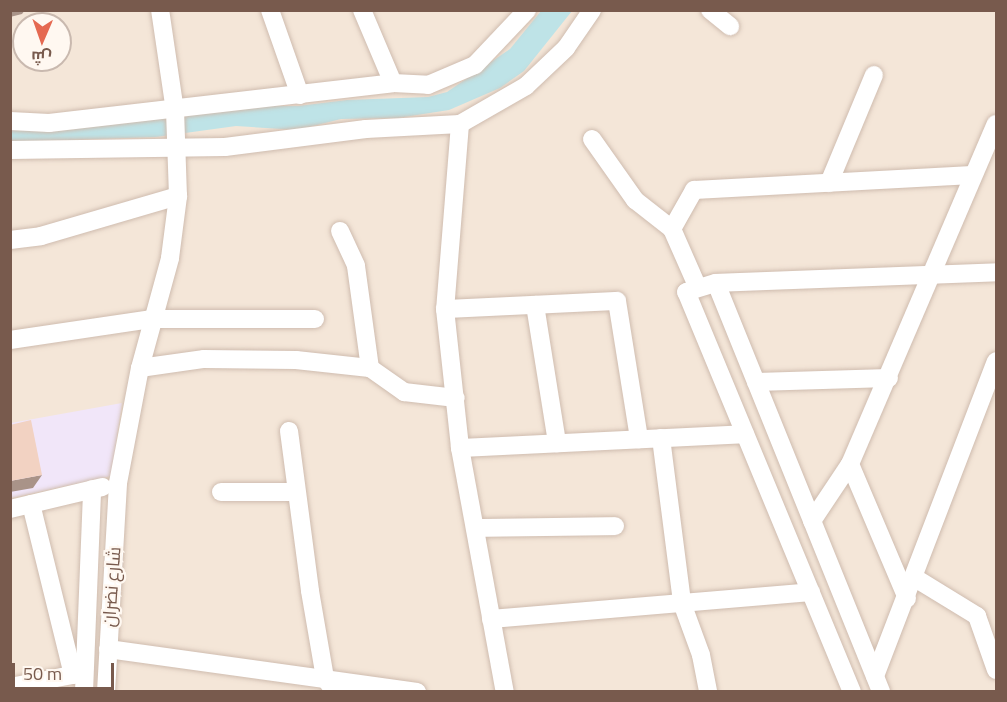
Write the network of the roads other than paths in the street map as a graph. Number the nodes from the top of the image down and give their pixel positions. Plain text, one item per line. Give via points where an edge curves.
1 (160, 10) edge
2 (270, 10) edge
3 (362, 10) edge
4 (592, 10) edge
5 (710, 10) edge
6 (516, 15) edge
7 (730, 26) dead end
8 (874, 75) dead end
9 (393, 83) junction
10 (300, 94) junction
11 (174, 108) junction
12 (10, 121) edge
13 (460, 124) junction
14 (996, 124) edge
15 (592, 139) dead end
16 (178, 147) junction
17 (10, 150) edge
18 (973, 176) junction
19 (829, 183) junction
20 (178, 196) junction
21 (672, 229) junction
22 (340, 231) dead end
23 (10, 240) edge
24 (996, 272) edge
25 (934, 275) junction
26 (716, 283) junction
27 (692, 290) junction
28 (535, 305) junction
29 (445, 309) junction
30 (152, 319) junction
31 (315, 319) dead end
32 (10, 340) edge
33 (996, 361) edge
34 (140, 368) junction
35 (370, 368) junction
36 (889, 378) junction
37 (756, 382) junction
38 (456, 398) junction
39 (289, 431) dead end
40 (745, 434) junction
41 (661, 438) junction
42 (639, 439) junction
43 (557, 443) junction
44 (460, 448) junction
45 (850, 464) junction
46 (118, 483) junction
47 (92, 489) junction
48 (221, 492) dead end
49 (295, 492) junction
50 (31, 504) junction
51 (10, 509) edge
52 (812, 521) junction
53 (615, 526) dead end
54 (475, 528) junction
55 (915, 578) junction
56 (811, 592) junction
57 (907, 598) junction
58 (682, 603) junction
59 (491, 619) junction
60 (108, 649) junction
61 (995, 660) edge
62 (77, 674) junction
63 (878, 684) edge
64 (10, 687) edge
65 (332, 688) edge
66 (84, 692) edge
67 (106, 692) edge
68 (417, 692) edge
69 (505, 692) edge
70 (708, 692) edge
71 (852, 692) edge

1 - 11 street, شارع نضران
2 - 10 street
3 - 9 street
4 - 13 street via 566,48 525,86
5 - 7 street
6 - 9 street via 475,65 428,85
8 - 19 street
9 - 10 street
10 - 11 street
11 - 12 street via 49,123
11 - 16 street, شارع نضران
13 - 16 street
13 - 29 street
14 - 18 street
15 - 21 street via 635,200
16 - 17 street
16 - 20 street, شارع نضران
18 - 19 street
18 - 25 street
19 - 21 street via 694,190
20 - 23 street via 41,236
20 - 30 street, شارع نضران via 170,258
21 - 27 street
22 - 35 street via 356,266
24 - 25 street
25 - 26 street
25 - 36 street
26 - 27 street
26 - 37 street
27 - 40 street
28 - 29 street
28 - 42 street via 617,301
28 - 43 street
29 - 38 street
30 - 31 street
30 - 32 street
30 - 34 street, شارع نضران
33 - 55 street
34 - 35 street via 249,358
34 - 46 street, شارع نضران
35 - 38 street via 404,392
36 - 37 street
36 - 45 street
37 - 52 street
38 - 44 street
39 - 49 street
40 - 41 street
40 - 56 street
41 - 42 street
41 - 58 street
42 - 43 street
43 - 44 street
44 - 54 street
45 - 52 street
45 - 57 street
46 - 47 street
46 - 60 street, شارع نضران
47 - 50 street
47 - 62 street, شارع نضران
48 - 49 street
49 - 65 street
50 - 51 street
50 - 62 street
52 - 63 street
53 - 54 street
54 - 59 street
55 - 57 street
55 - 61 street via 977,616
56 - 58 street
56 - 71 street
57 - 63 street
58 - 59 street
58 - 70 street via 701,655
59 - 69 street
60 - 65 street
60 - 67 street, شارع نضران
62 - 64 street
62 - 66 street, شارع نضران
65 - 68 street

